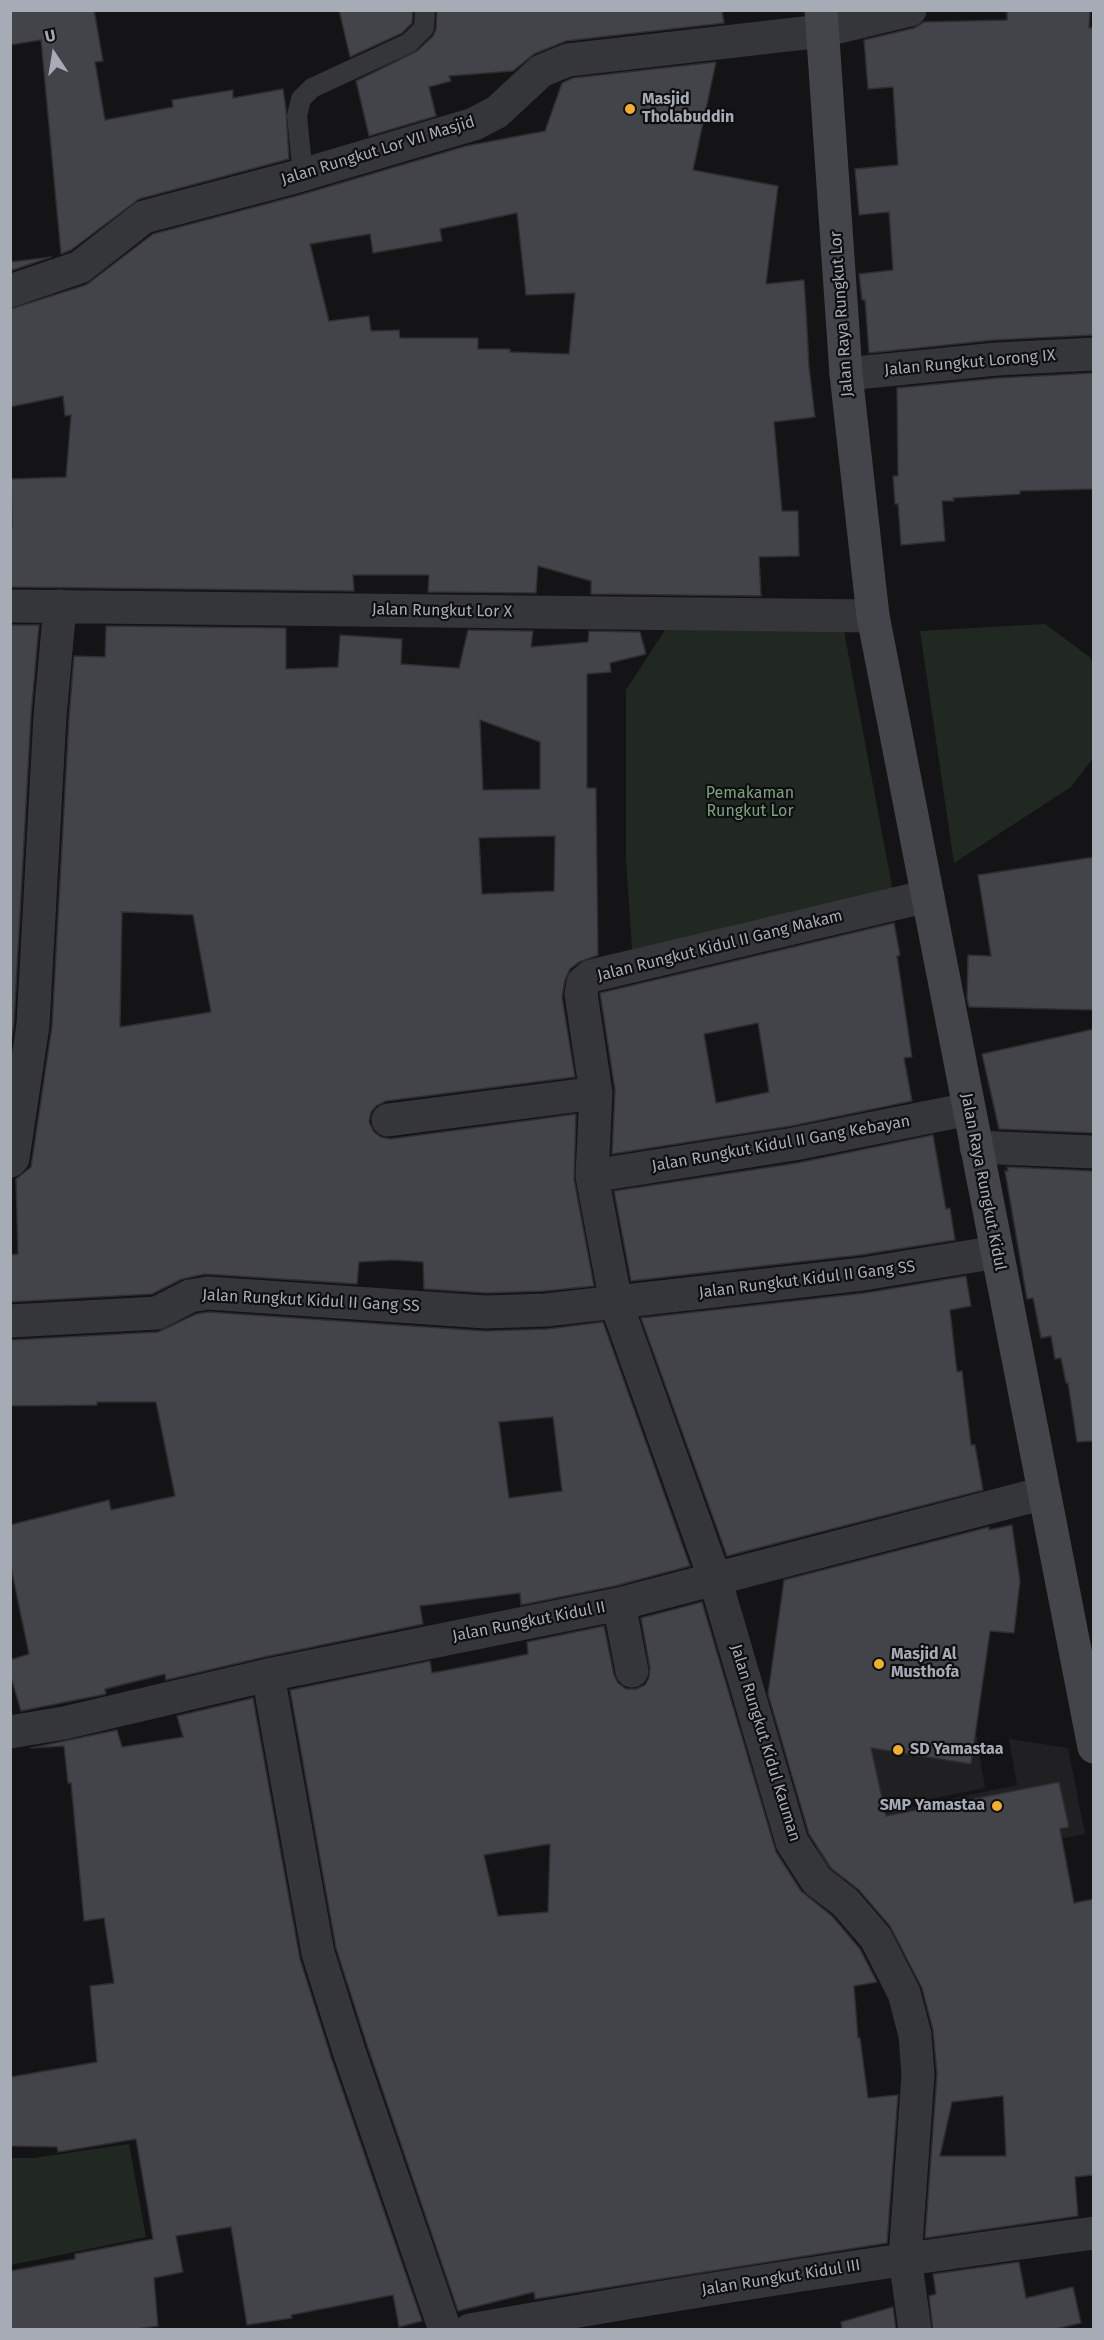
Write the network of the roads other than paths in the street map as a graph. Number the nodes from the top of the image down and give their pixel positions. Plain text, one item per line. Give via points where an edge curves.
1 (425, 10) edge
2 (910, 10) edge
3 (821, 21) edge
4 (303, 175) junction
5 (10, 291) edge
6 (1094, 354) edge
7 (846, 374) junction
8 (10, 606) edge
9 (60, 606) junction
10 (873, 616) junction
11 (928, 896) junction
12 (596, 1093) junction
13 (969, 1109) junction
14 (388, 1120) dead end
15 (976, 1147) junction
16 (1094, 1152) edge
17 (10, 1161) edge
18 (592, 1176) junction
19 (997, 1252) junction
20 (616, 1303) junction
21 (10, 1321) edge
22 (1044, 1493) junction
23 (715, 1579) junction
24 (619, 1604) junction
25 (632, 1671) dead end
26 (268, 1675) junction
27 (10, 1732) edge
28 (1094, 1747) edge
29 (1094, 2233) edge
30 (904, 2258) junction
31 (445, 2330) edge
32 (470, 2330) edge
33 (915, 2330) edge

1 - 4 lane via 424,28 409,43 312,88 301,99 297,130
2 - 3 street, Jalan Rungkut Lor VII Masjid
3 - 4 street, Jalan Rungkut Lor VII Masjid via 568,60 542,70 496,112 474,124
3 - 7 main road, Jalan Raya Rungkut Lor
4 - 5 street, Jalan Rungkut Lor VII Masjid via 144,216 80,267
6 - 7 street, Jalan Rungkut Lorong IX
7 - 10 main road, Jalan Raya Rungkut Lor
8 - 9 street, Jalan Rungkut Lor X
9 - 10 street, Jalan Rungkut Lor X
9 - 17 street via 33,1025
10 - 11 main road, Jalan Raya Rungkut Kidul
11 - 12 street, Jalan Rungkut Kidul II Gang Makam via 591,976 581,994
11 - 13 main road, Jalan Raya Rungkut Kidul
12 - 14 street
12 - 18 street, Jalan Rungkut Kidul II Gang Makam
13 - 15 main road, Jalan Raya Rungkut Kidul
13 - 18 street, Jalan Rungkut Kidul II Gang Kebayan via 794,1144
15 - 16 street
15 - 19 main road, Jalan Raya Rungkut Kidul
18 - 20 street, Jalan Rungkut Kidul II Gang Makam
19 - 20 street, Jalan Rungkut Kidul II Gang SS via 863,1274
19 - 22 main road, Jalan Raya Rungkut Kidul
20 - 21 street, Jalan Rungkut Kidul II Gang SS via 486,1312 208,1293 190,1296 157,1313
20 - 23 street
22 - 23 street, Jalan Rungkut Kidul II
22 - 28 main road, Jalan Raya Rungkut Kidul
23 - 24 street, Jalan Rungkut Kidul II
23 - 30 street, Jalan Rungkut Kidul Kauman via 792,1842 816,1881 845,1902 876,1938 904,1993 915,2035 918,2075
24 - 25 street
24 - 26 street, Jalan Rungkut Kidul II
26 - 27 street, Jalan Rungkut Kidul II
26 - 31 street via 318,1953
29 - 30 street, Jalan Rungkut Kidul III
30 - 32 street, Jalan Rungkut Kidul III
30 - 33 street, Jalan Rungkut Kidul Kauman

